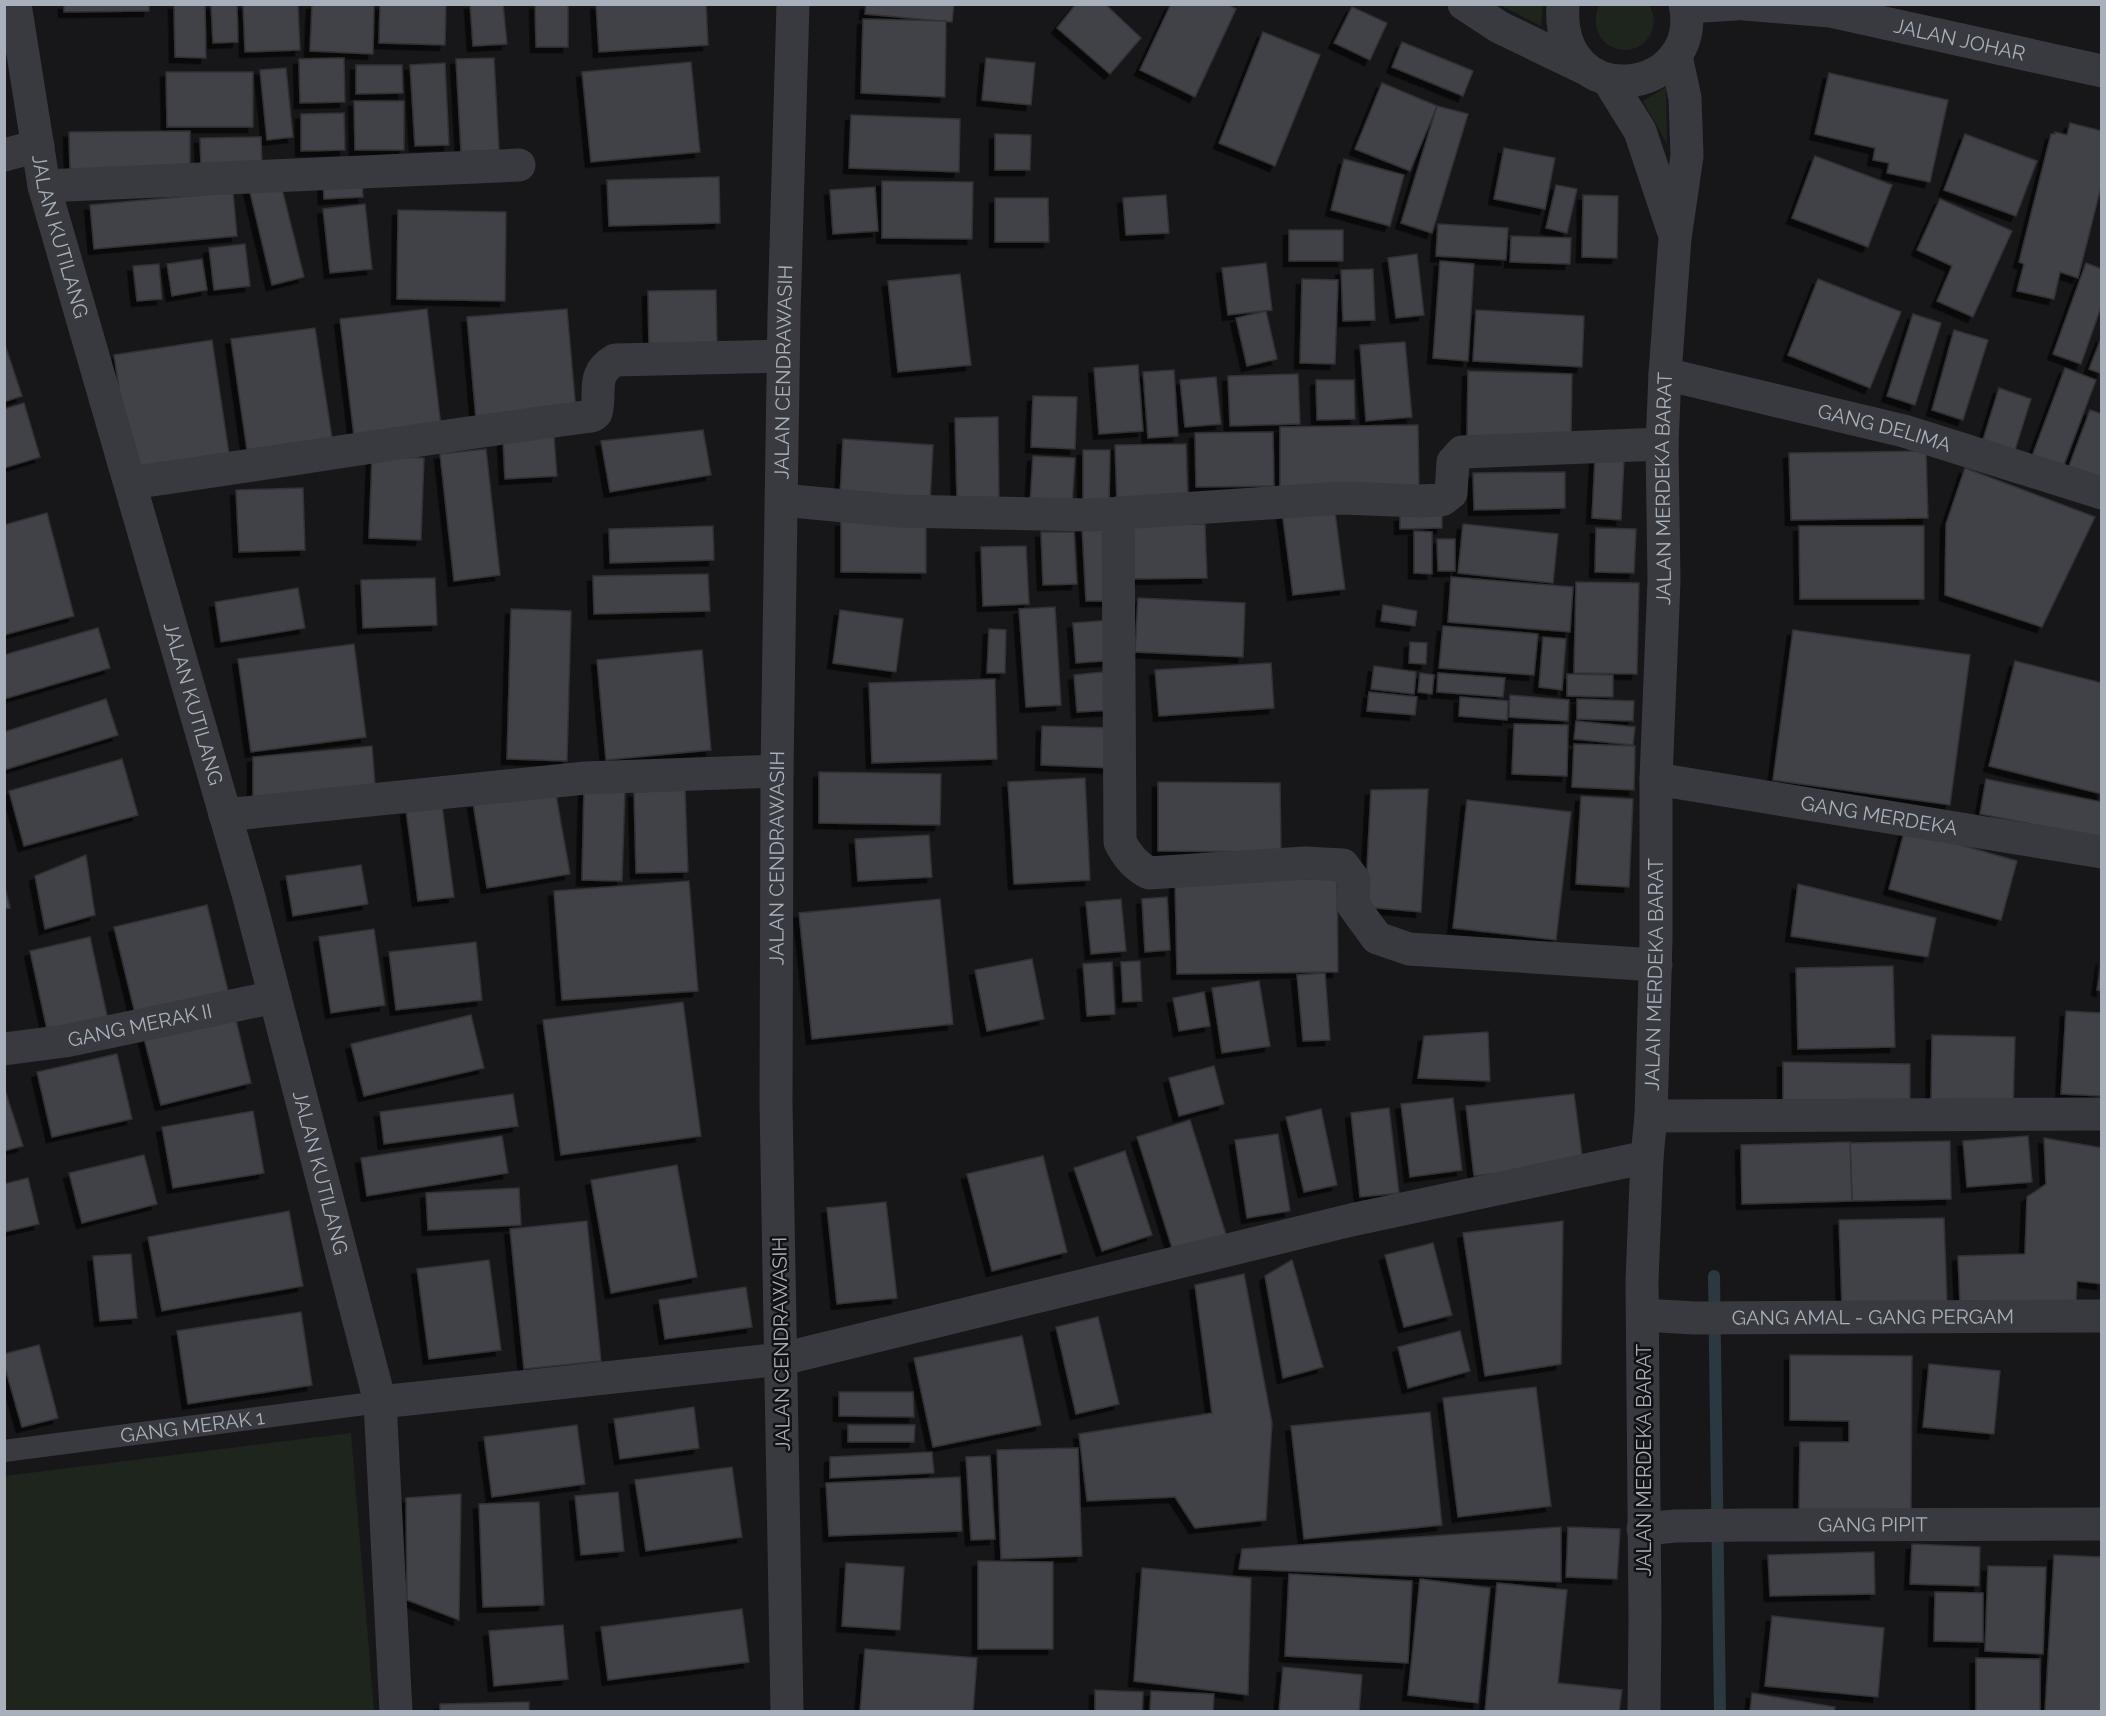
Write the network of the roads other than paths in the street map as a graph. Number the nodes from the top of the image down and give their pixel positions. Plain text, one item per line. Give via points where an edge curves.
1 (15, 4) edge
2 (793, 4) edge
3 (1464, 4) edge
4 (1563, 4) edge
5 (1736, 4) edge
6 (1744, 4) edge
7 (1686, 6) edge
8 (1676, 56) junction
9 (2102, 71) edge
10 (1597, 75) junction
11 (38, 146) junction
12 (4, 155) edge
13 (519, 165) dead end
14 (44, 186) junction
15 (1675, 237) junction
16 (783, 356) junction
17 (1665, 374) junction
18 (1662, 444) junction
19 (130, 483) junction
20 (2102, 494) edge
21 (782, 500) junction
22 (1118, 513) junction
23 (777, 771) junction
24 (1656, 779) junction
25 (225, 815) junction
26 (2102, 852) edge
27 (1656, 965) junction
28 (274, 997) junction
29 (4, 1049) edge
30 (2102, 1114) edge
31 (1651, 1116) junction
32 (1647, 1157) junction
33 (1643, 1315) junction
34 (2102, 1316) edge
35 (782, 1359) junction
36 (380, 1402) junction
37 (4, 1451) edge
38 (2102, 1524) edge
39 (1643, 1529) junction
40 (396, 1712) edge
41 (788, 1712) edge
42 (1644, 1712) edge

1 - 11 street, JALAN KUTILANG
2 - 16 street, JALAN CENDRAWASIH
3 - 10 street via 1499,27
4 - 10 street via 1562,29 1570,51
5 - 7 street
6 - 9 street, JALAN JOHAR via 1830,11
7 - 8 street via 1686,33
8 - 10 street via 1658,73 1634,82
8 - 15 street, JALAN MERDEKA BARAT via 1685,98 1687,156
10 - 15 street via 1640,131
11 - 12 street
11 - 14 street, JALAN KUTILANG
13 - 14 street
14 - 19 street, JALAN KUTILANG
15 - 17 street, JALAN MERDEKA BARAT
16 - 19 street via 615,360 599,375 597,409 592,416
16 - 21 street, JALAN CENDRAWASIH
17 - 18 street, JALAN MERDEKA BARAT
17 - 20 street, GANG DELIMA via 1904,430
18 - 22 street via 1462,453 1453,462 1451,493 1444,500 1342,498
18 - 24 street, JALAN MERDEKA BARAT via 1664,580
19 - 25 street, JALAN KUTILANG
21 - 22 street via 898,511
21 - 23 street, JALAN CENDRAWASIH
22 - 27 street via 1120,842 1139,868 1149,873 1305,863 1343,865 1354,880 1353,906 1377,938 1409,949
23 - 25 street via 585,778
23 - 35 street, JALAN CENDRAWASIH via 776,1104
24 - 26 street, GANG MERDEKA
24 - 27 street, JALAN MERDEKA BARAT
25 - 28 street, JALAN KUTILANG
27 - 31 street, JALAN MERDEKA BARAT
28 - 29 street, GANG MERAK II via 64,1041
28 - 36 street, JALAN KUTILANG
30 - 31 street
31 - 32 street, JALAN MERDEKA BARAT
32 - 33 street, JALAN MERDEKA BARAT
32 - 35 street via 1351,1220
33 - 34 street, GANG AMAL - GANG PERGAM
33 - 39 street, JALAN MERDEKA BARAT
35 - 36 street
35 - 41 street, JALAN CENDRAWASIH
36 - 37 lane, GANG MERAK 1
36 - 40 street, JALAN KUTILANG
38 - 39 street, GANG PIPIT
39 - 42 street, JALAN MERDEKA BARAT

